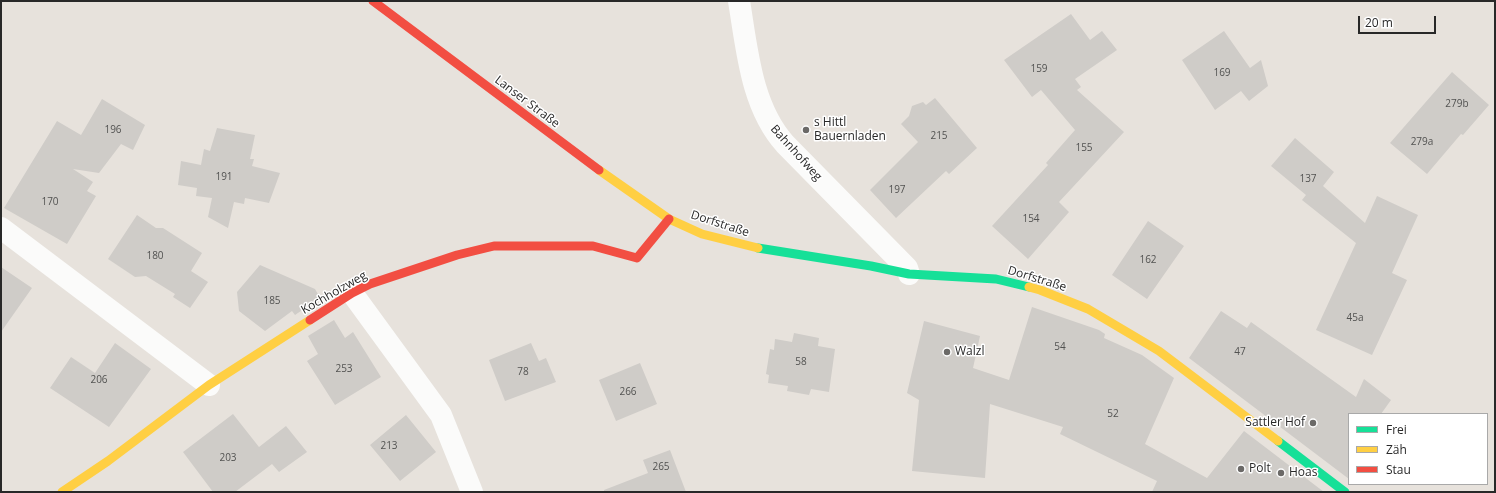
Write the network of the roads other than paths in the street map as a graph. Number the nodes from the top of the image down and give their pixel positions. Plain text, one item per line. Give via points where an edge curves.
1 (373, 1) edge
2 (739, 1) edge
3 (669, 219) junction
4 (1, 228) edge
5 (909, 274) junction
6 (352, 293) junction
7 (209, 385) junction
8 (62, 492) edge
9 (472, 492) edge
10 (1345, 492) edge

1 - 3 main road, Lanser Straße via 623,188
2 - 5 street, Bahnhofweg via 752,72 763,110 772,127 785,144 907,268
3 - 5 main road, Dorfstraße via 702,234 750,247
3 - 6 main road, Kochholzweg via 636,258 594,246 494,246 450,257 370,284
4 - 7 street
5 - 10 main road, Dorfstraße via 996,279 1040,290 1088,309 1160,351
6 - 7 main road, Kochholzweg
6 - 9 street via 441,415
7 - 8 main road, Kochholzweg via 108,461

